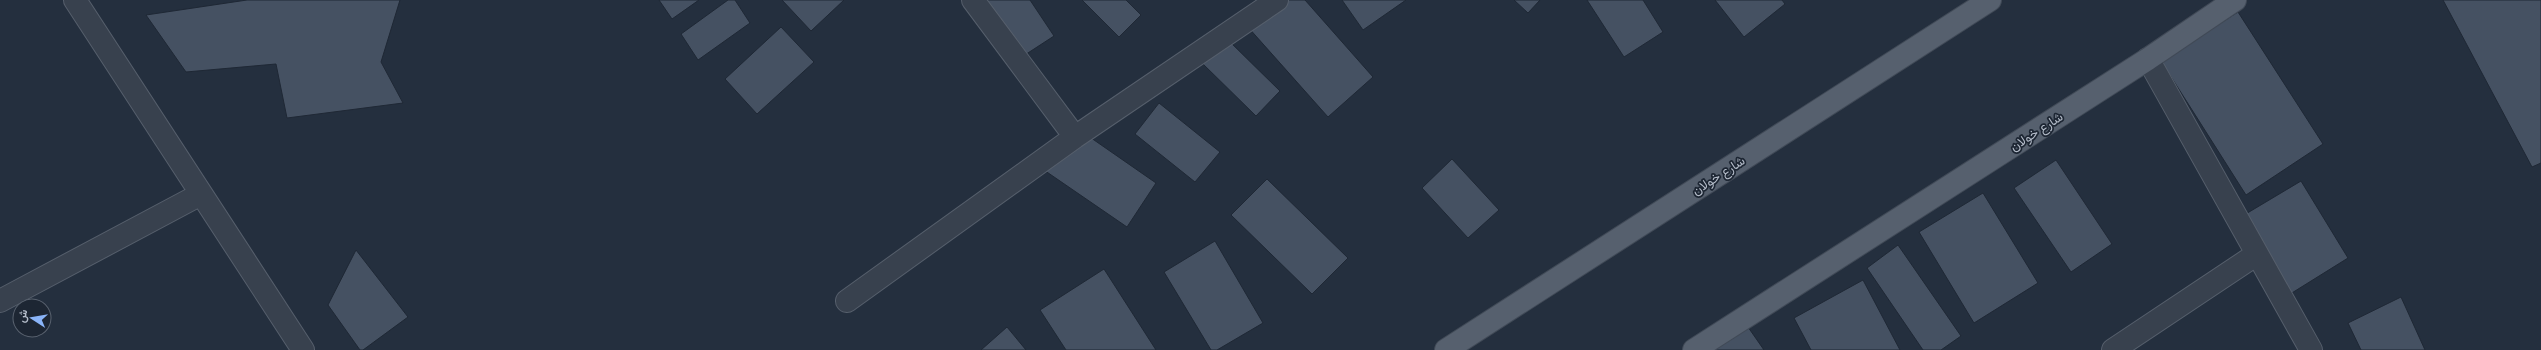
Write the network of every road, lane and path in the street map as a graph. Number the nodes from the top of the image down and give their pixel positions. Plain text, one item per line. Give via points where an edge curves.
1 (75, 0) edge
2 (973, 0) edge
3 (1277, 0) edge
4 (1990, 0) edge
5 (2235, 0) edge
6 (2148, 59) junction
7 (1075, 137) junction
8 (202, 194) junction
9 (2257, 254) junction
10 (0, 301) edge
11 (847, 302) dead end
12 (303, 350) edge
13 (1446, 350) edge
14 (1694, 350) edge
15 (2113, 350) edge
16 (2311, 350) edge

1 - 8 street
2 - 7 street
3 - 7 street
4 - 13 main road, شارع خولان
5 - 6 main road, شارع خولان
6 - 9 street
6 - 14 main road, شارع خولان
7 - 11 street
8 - 10 street
8 - 12 street
9 - 15 street
9 - 16 street

